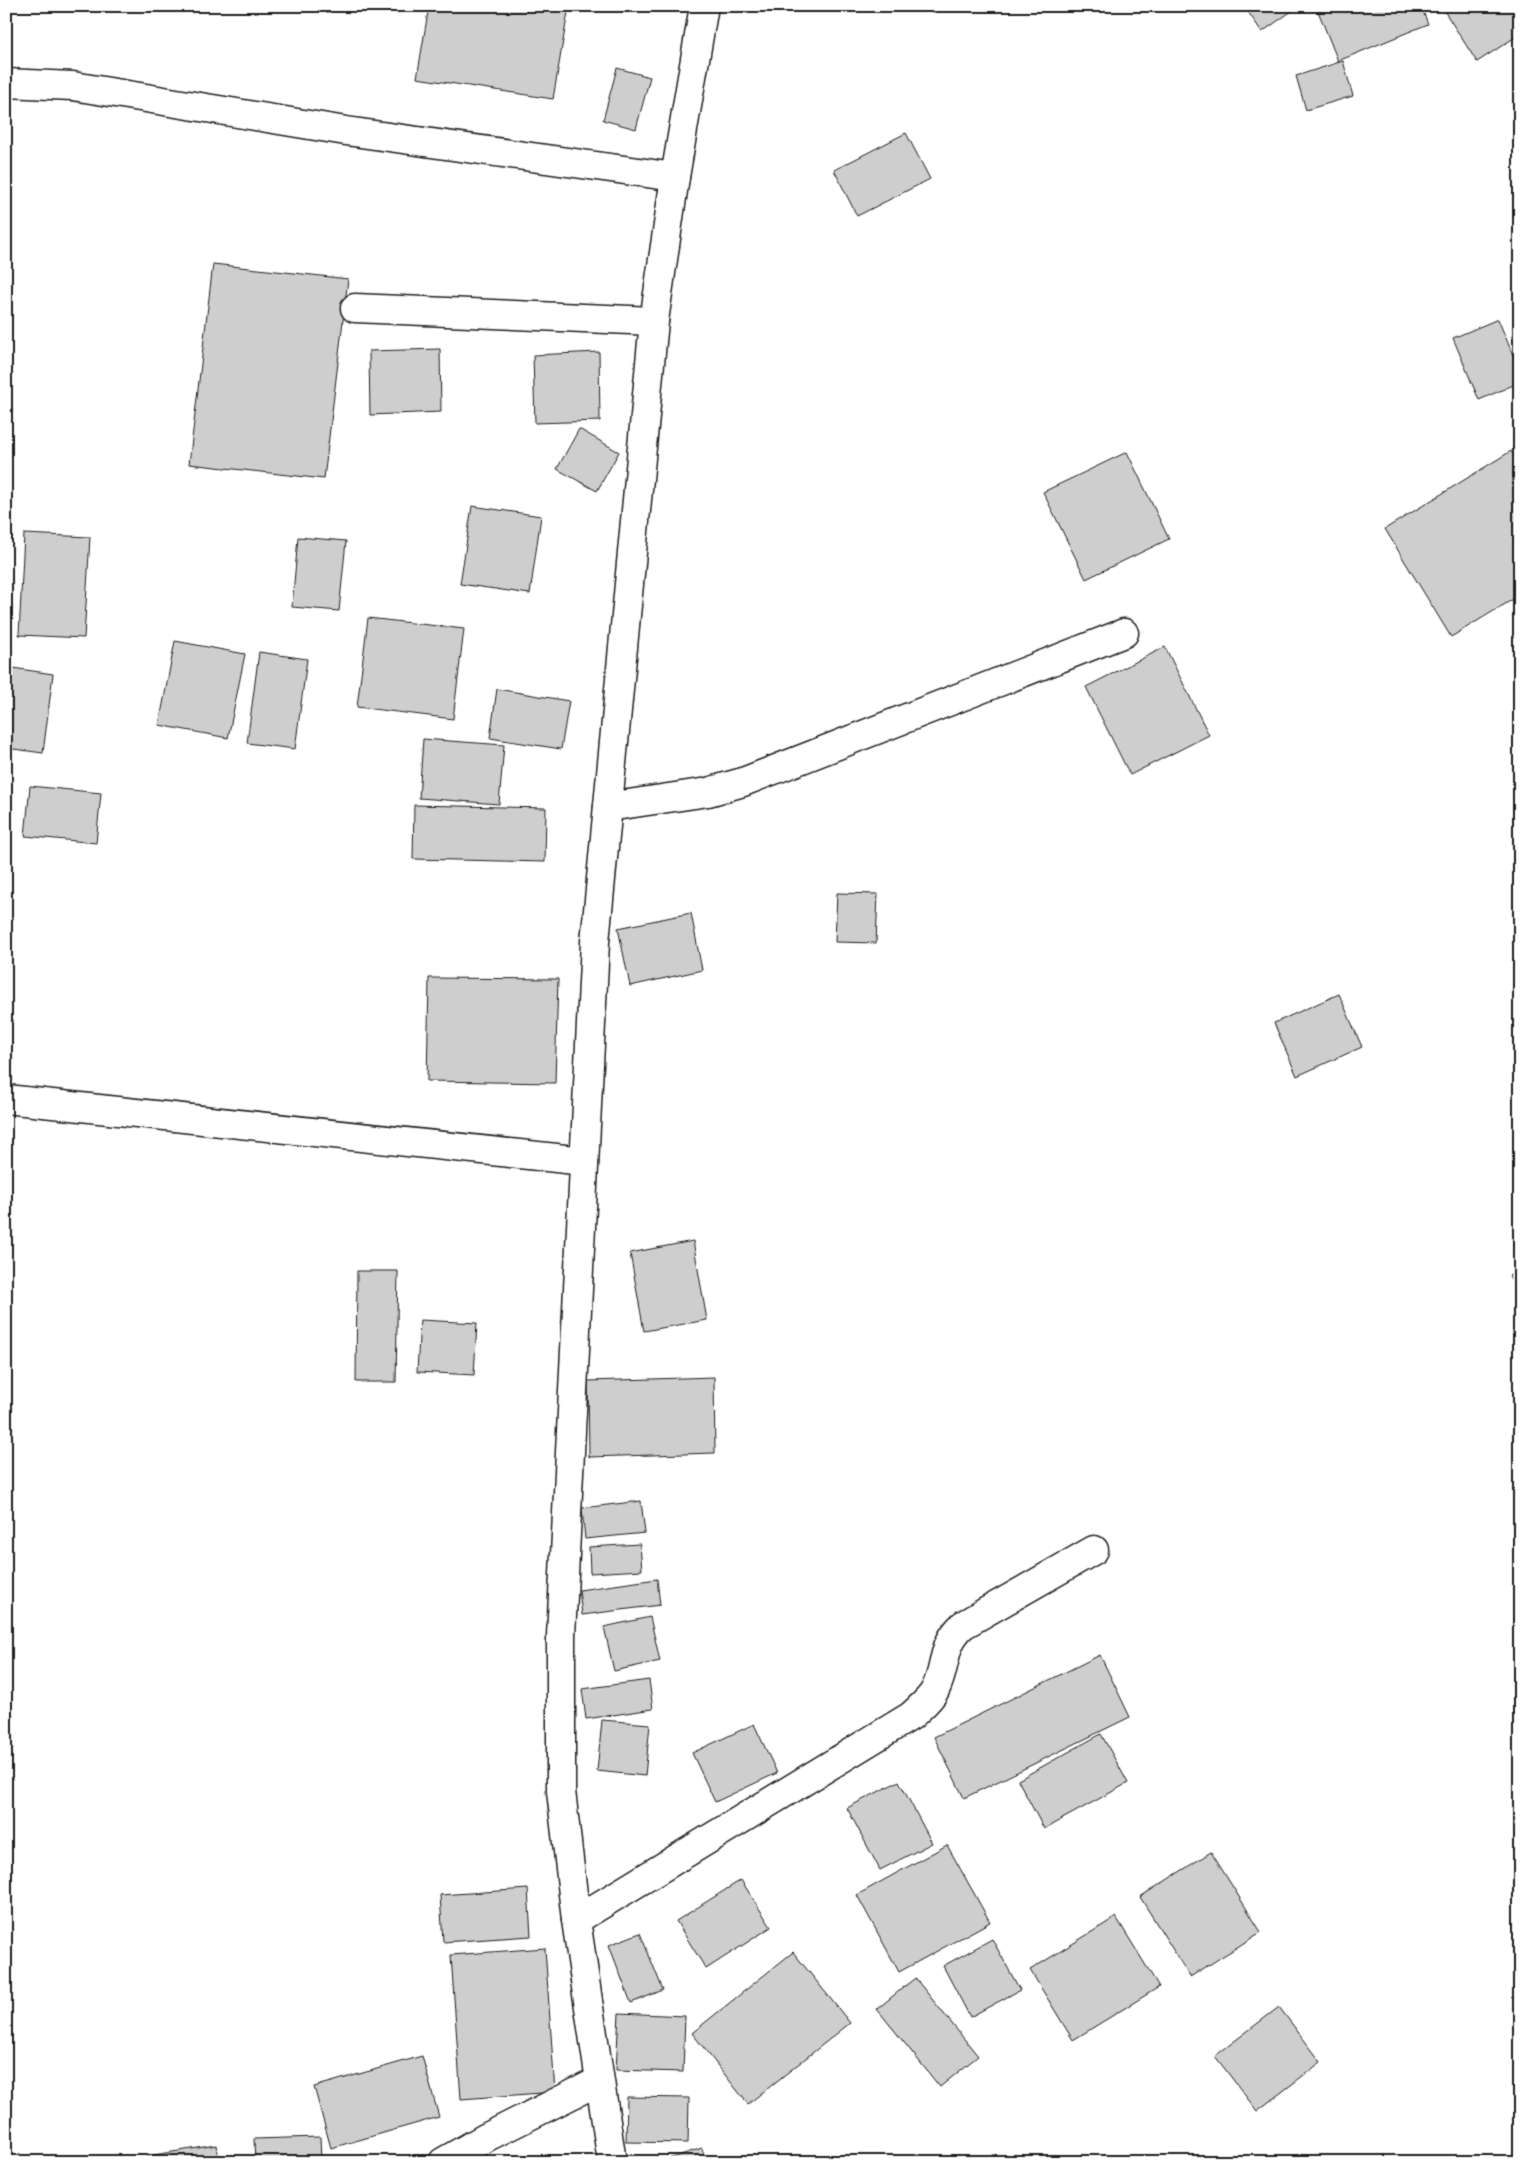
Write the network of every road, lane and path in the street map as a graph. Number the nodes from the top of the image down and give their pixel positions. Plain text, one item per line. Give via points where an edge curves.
1 (704, 6) edge
2 (6, 83) edge
3 (675, 177) junction
4 (355, 308) dead end
5 (654, 321) junction
6 (1124, 633) dead end
7 (608, 807) junction
8 (6, 1099) edge
9 (584, 1161) junction
10 (1094, 1550) dead end
11 (576, 1920) junction
12 (600, 2081) junction
13 (443, 2162) edge
14 (612, 2162) edge

1 - 3 street
2 - 3 street via 72,86 346,131
3 - 5 street
4 - 5 street
5 - 7 street
6 - 7 street via 743,782 708,792
7 - 9 street via 595,942
8 - 9 street
9 - 11 street via 561,1636 561,1791
10 - 11 street via 953,1634 935,1690 911,1716
11 - 12 street
12 - 13 street via 487,2136
12 - 14 street

